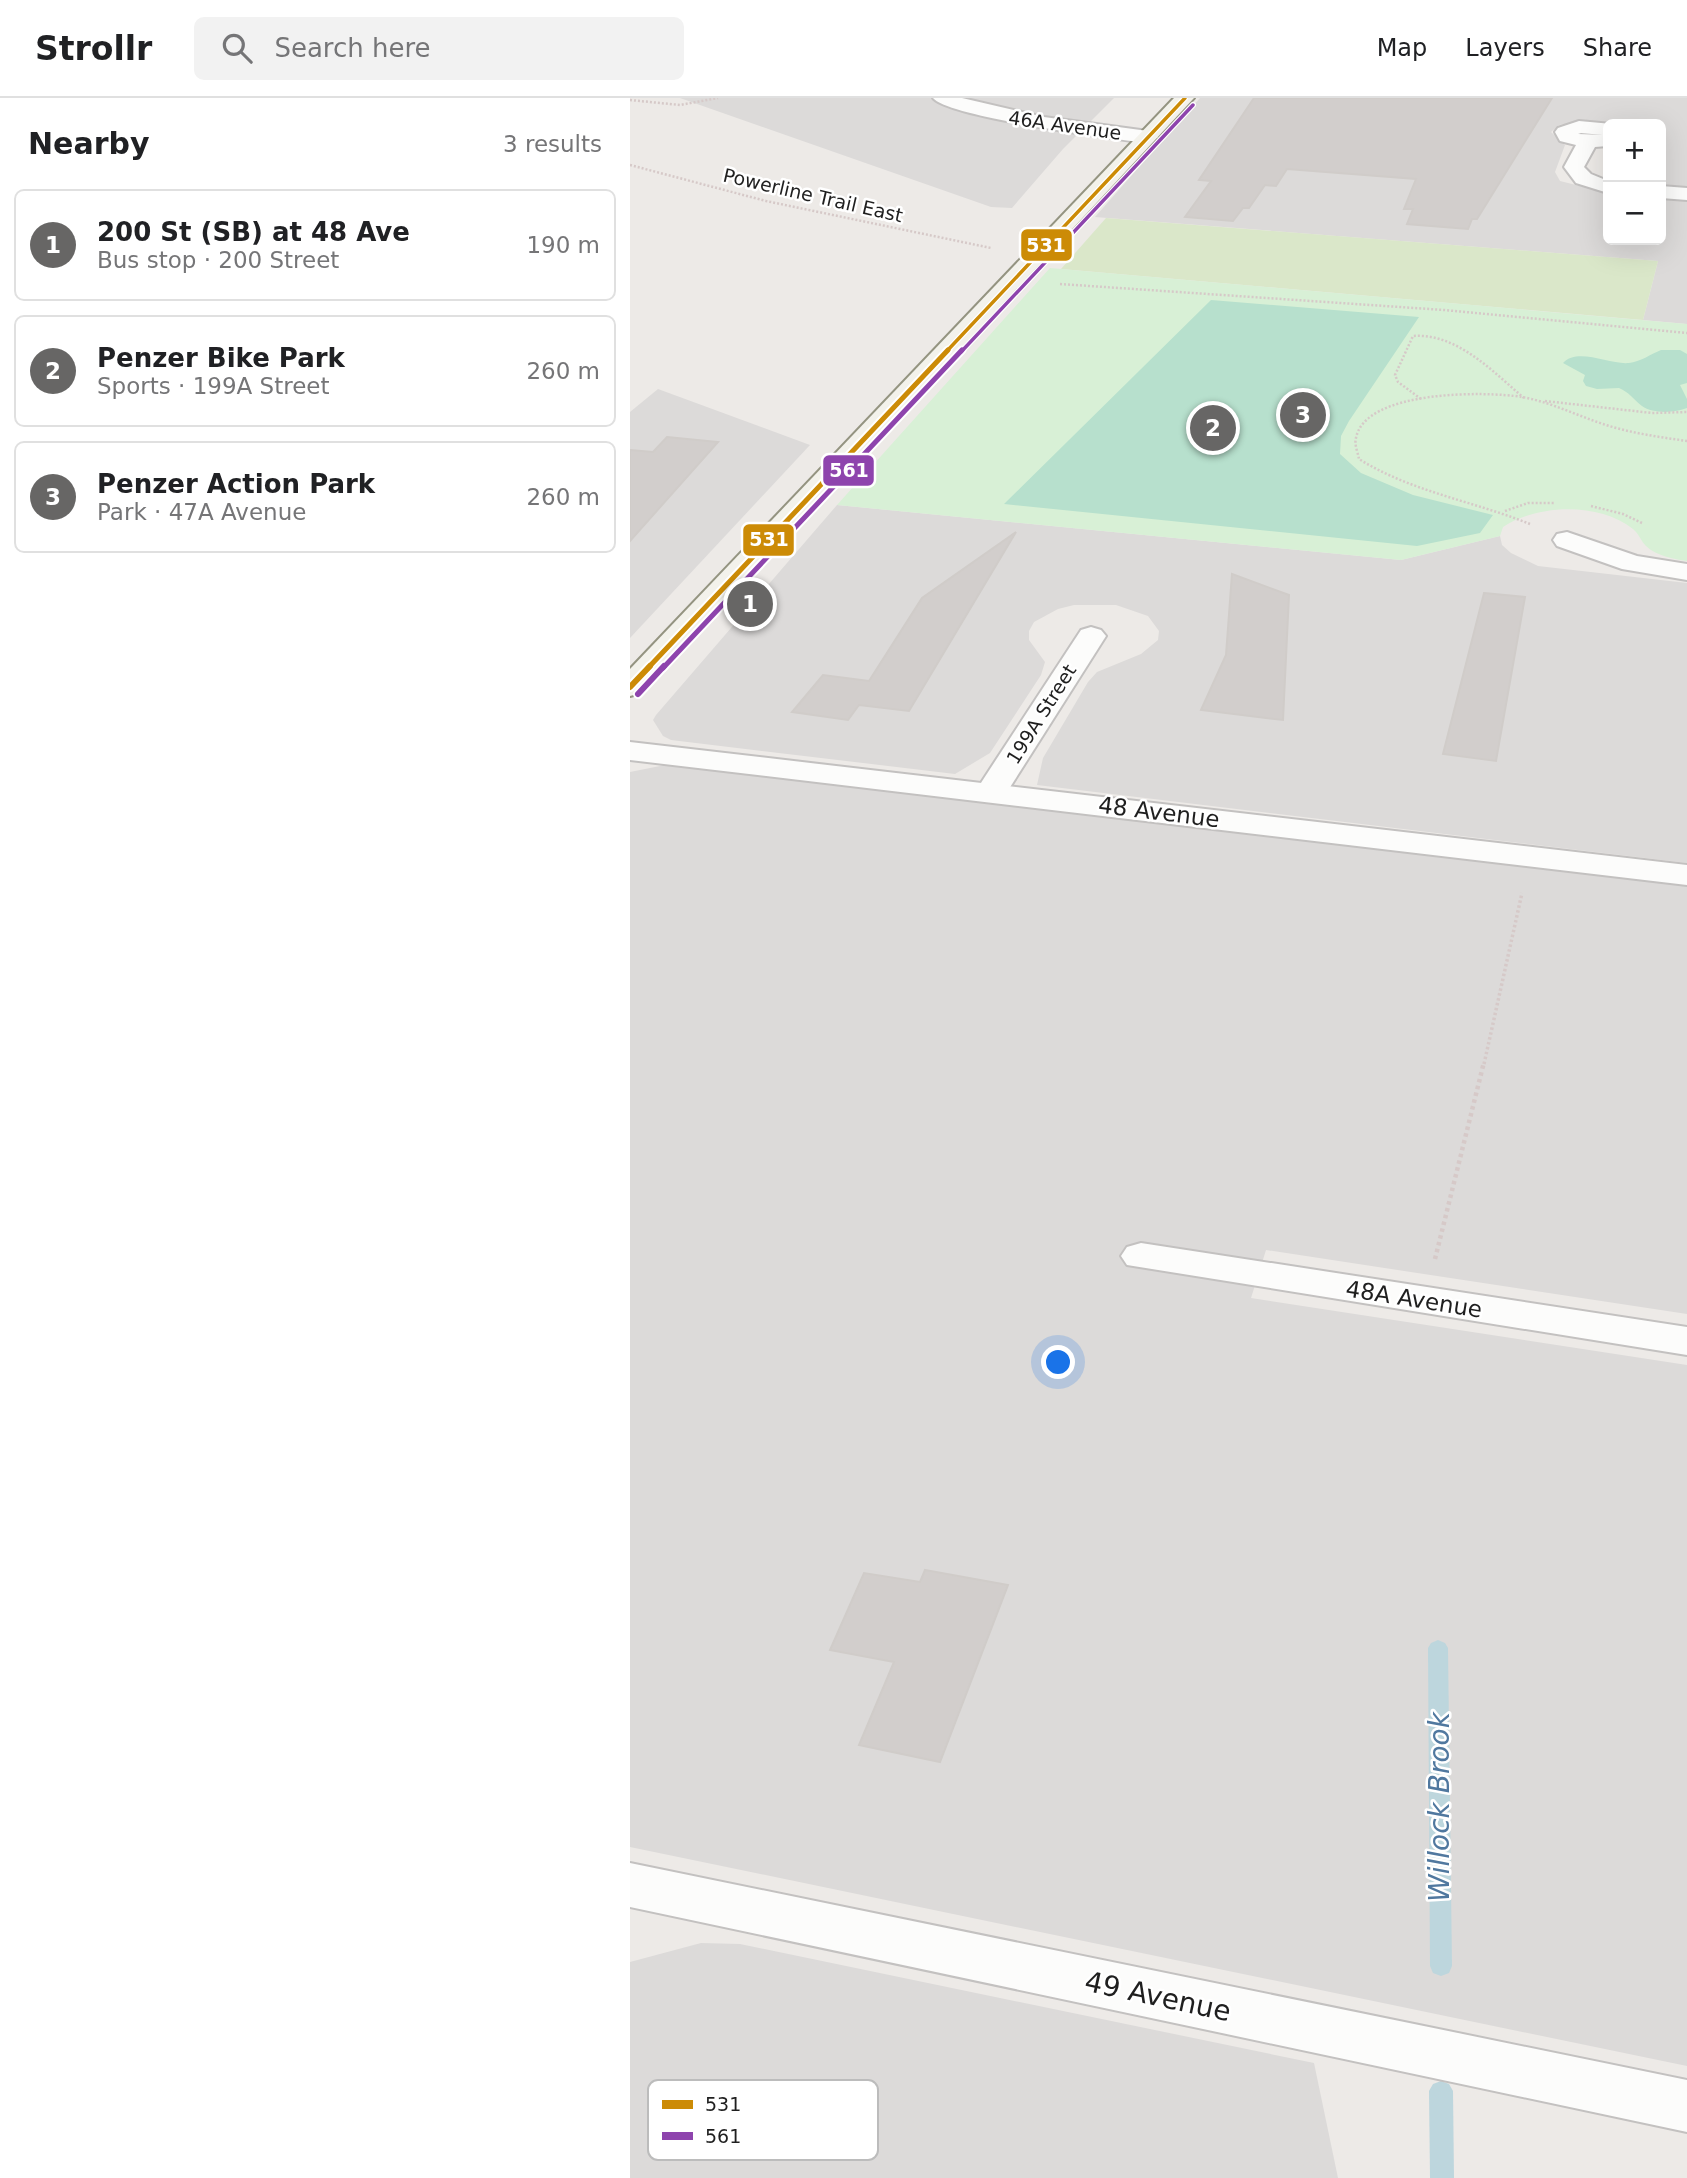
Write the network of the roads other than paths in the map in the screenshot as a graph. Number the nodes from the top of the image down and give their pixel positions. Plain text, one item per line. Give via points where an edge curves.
1 (942, 98) edge
2 (1185, 98) edge
3 (1603, 129) edge
4 (1148, 137) junction
5 (1598, 141) edge
6 (1603, 185) edge
7 (1666, 192) edge
8 (1687, 194) edge
9 (1567, 540) dead end
10 (1687, 572) edge
11 (1091, 636) dead end
12 (630, 687) edge
13 (630, 751) edge
14 (991, 792) junction
15 (1687, 875) edge
16 (1140, 1256) dead end
17 (1687, 1341) edge
18 (630, 1885) edge
19 (1687, 2106) edge

1 - 4 street, 46A Avenue via 995,114
2 - 4 main road
3 - 5 street via 1579,127 1565,132 1573,139
4 - 12 main road
5 - 6 street via 1574,167 1585,180
7 - 8 street
9 - 10 street via 1632,563
11 - 14 street, 199A Street
13 - 14 street, 48 Avenue
14 - 15 street, 48 Avenue
16 - 17 street, 48A Avenue
18 - 19 street, 49 Avenue

